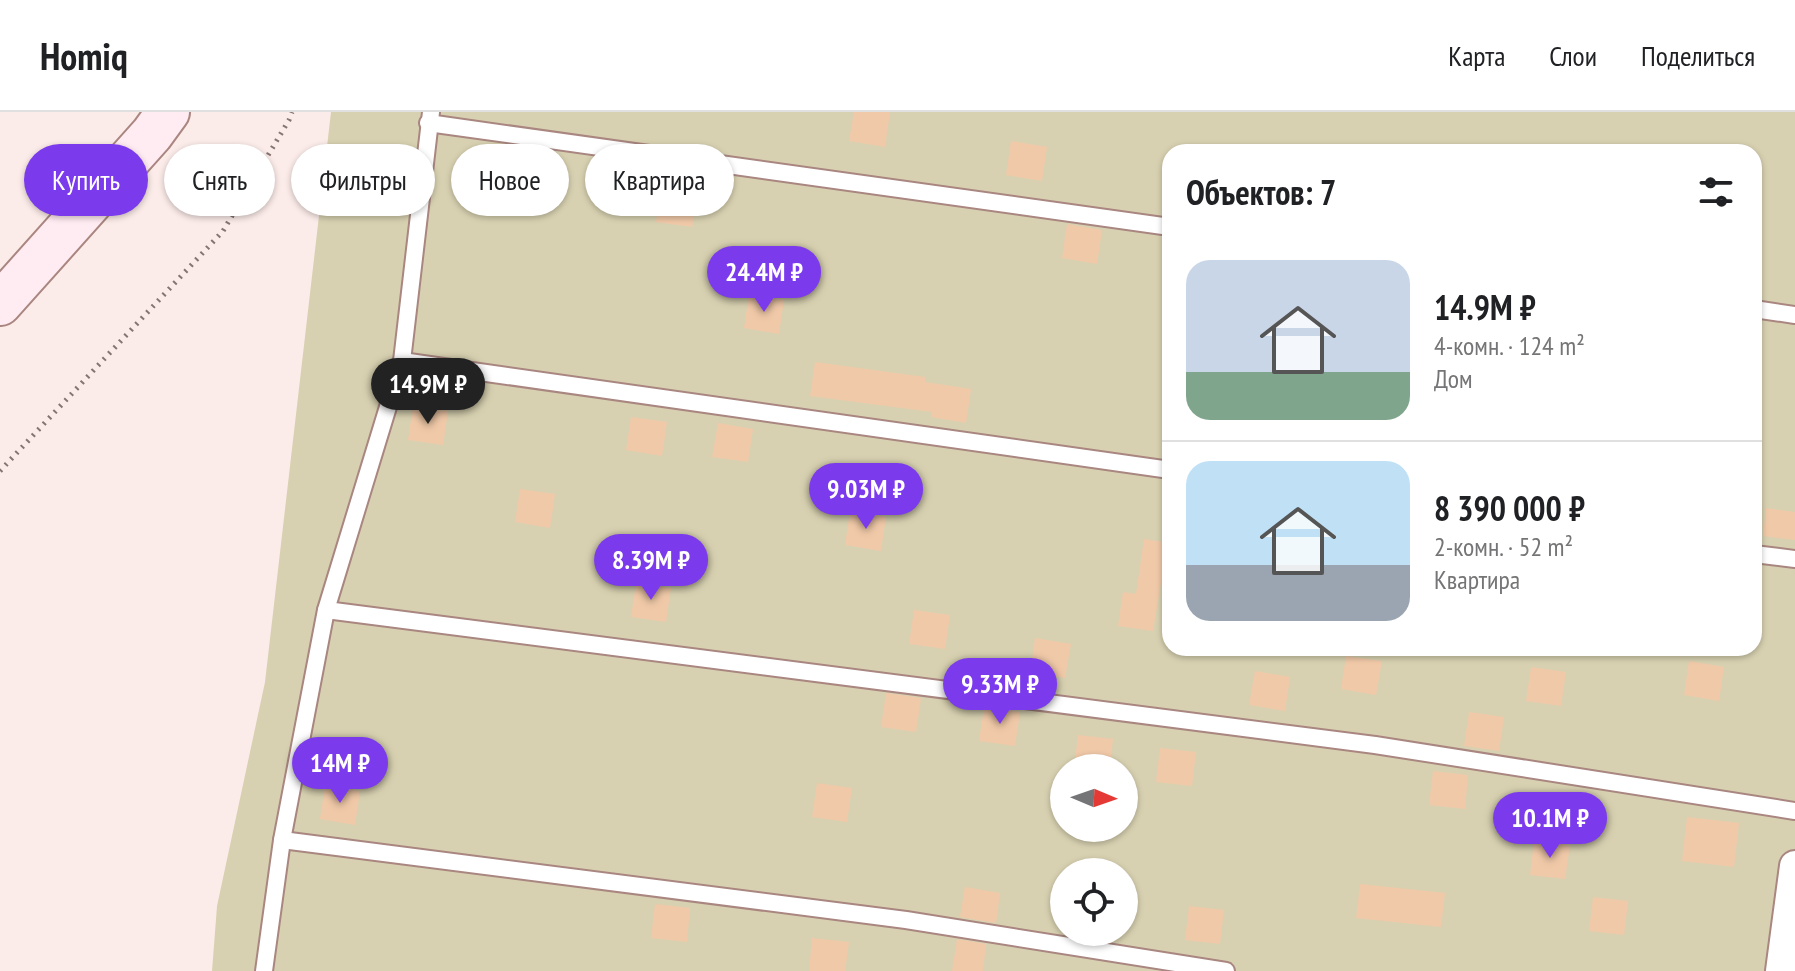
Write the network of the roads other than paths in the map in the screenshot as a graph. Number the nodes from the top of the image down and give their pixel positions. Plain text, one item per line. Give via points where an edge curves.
1 (168, 112) edge
2 (430, 118) edge
3 (1162, 226) edge
4 (0, 304) edge
5 (1762, 310) edge
6 (1795, 315) edge
7 (402, 361) junction
8 (1162, 469) edge
9 (1762, 555) edge
10 (1795, 559) edge
11 (326, 610) junction
12 (1795, 811) edge
13 (282, 840) junction
14 (1795, 866) edge
15 (264, 971) edge
16 (1226, 971) edge
17 (1781, 971) edge

1 - 4 street
2 - 3 lane
2 - 7 lane
5 - 6 lane
7 - 8 lane
7 - 11 lane
9 - 10 lane
11 - 12 lane via 1375,745
11 - 13 lane
13 - 15 lane
13 - 16 lane via 906,920
14 - 17 street

